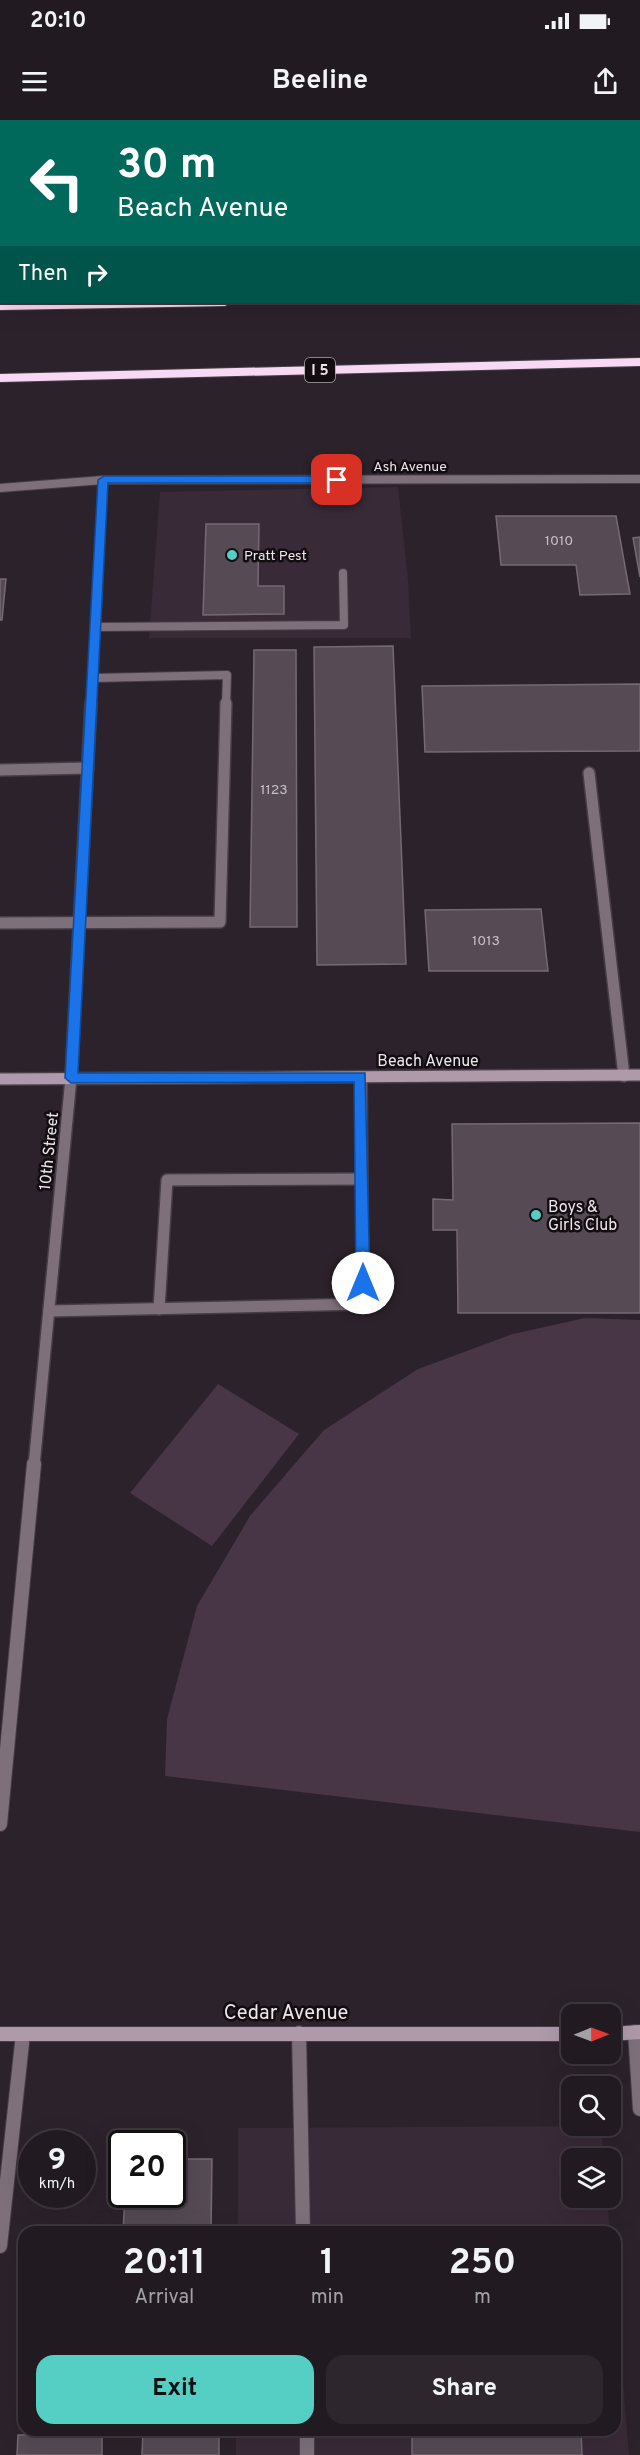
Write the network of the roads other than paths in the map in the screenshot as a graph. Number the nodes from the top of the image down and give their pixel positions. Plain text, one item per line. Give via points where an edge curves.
1 (169, 303) edge
2 (0, 306) edge
3 (640, 362) edge
4 (0, 378) edge
5 (640, 479) edge
6 (104, 480) junction
7 (0, 488) edge
8 (343, 573) dead end
9 (96, 627) junction
10 (93, 678) junction
11 (88, 768) junction
12 (0, 770) edge
13 (590, 773) dead end
14 (79, 922) junction
15 (0, 923) edge
16 (624, 1076) junction
17 (640, 1076) edge
18 (361, 1077) junction
19 (0, 1078) edge
20 (71, 1078) junction
21 (362, 1179) junction
22 (159, 1309) junction
23 (49, 1311) junction
24 (0, 1824) edge
25 (637, 2032) edge
26 (299, 2033) junction
27 (621, 2033) edge
28 (0, 2034) edge
29 (23, 2034) junction
30 (561, 2034) edge
31 (640, 2109) edge
32 (303, 2226) edge
33 (0, 2246) edge
34 (307, 2436) edge
35 (307, 2455) edge

1 - 2 highway
3 - 4 highway, I 5
5 - 6 street, Ash Avenue
6 - 7 street, Ash Avenue
6 - 9 street, 10th Street
8 - 9 street via 344,625
9 - 10 street, 10th Street
10 - 11 street, 10th Street
10 - 14 street via 227,675 220,922
11 - 12 street
11 - 14 street, 10th Street
13 - 16 street
14 - 15 street
14 - 20 street, 10th Street
16 - 17 street, Beach Avenue
16 - 18 street, Beach Avenue
18 - 20 street, Beach Avenue
18 - 21 street
19 - 20 street, Beach Avenue
20 - 23 street, 10th Street
21 - 22 street via 167,1180
21 - 22 street via 363,1304
22 - 23 street
23 - 24 street, 10th Street
25 - 27 street
25 - 31 street
26 - 29 street, Cedar Avenue
26 - 30 street, Cedar Avenue
26 - 32 street
28 - 29 street, Cedar Avenue
29 - 33 street
34 - 35 street

